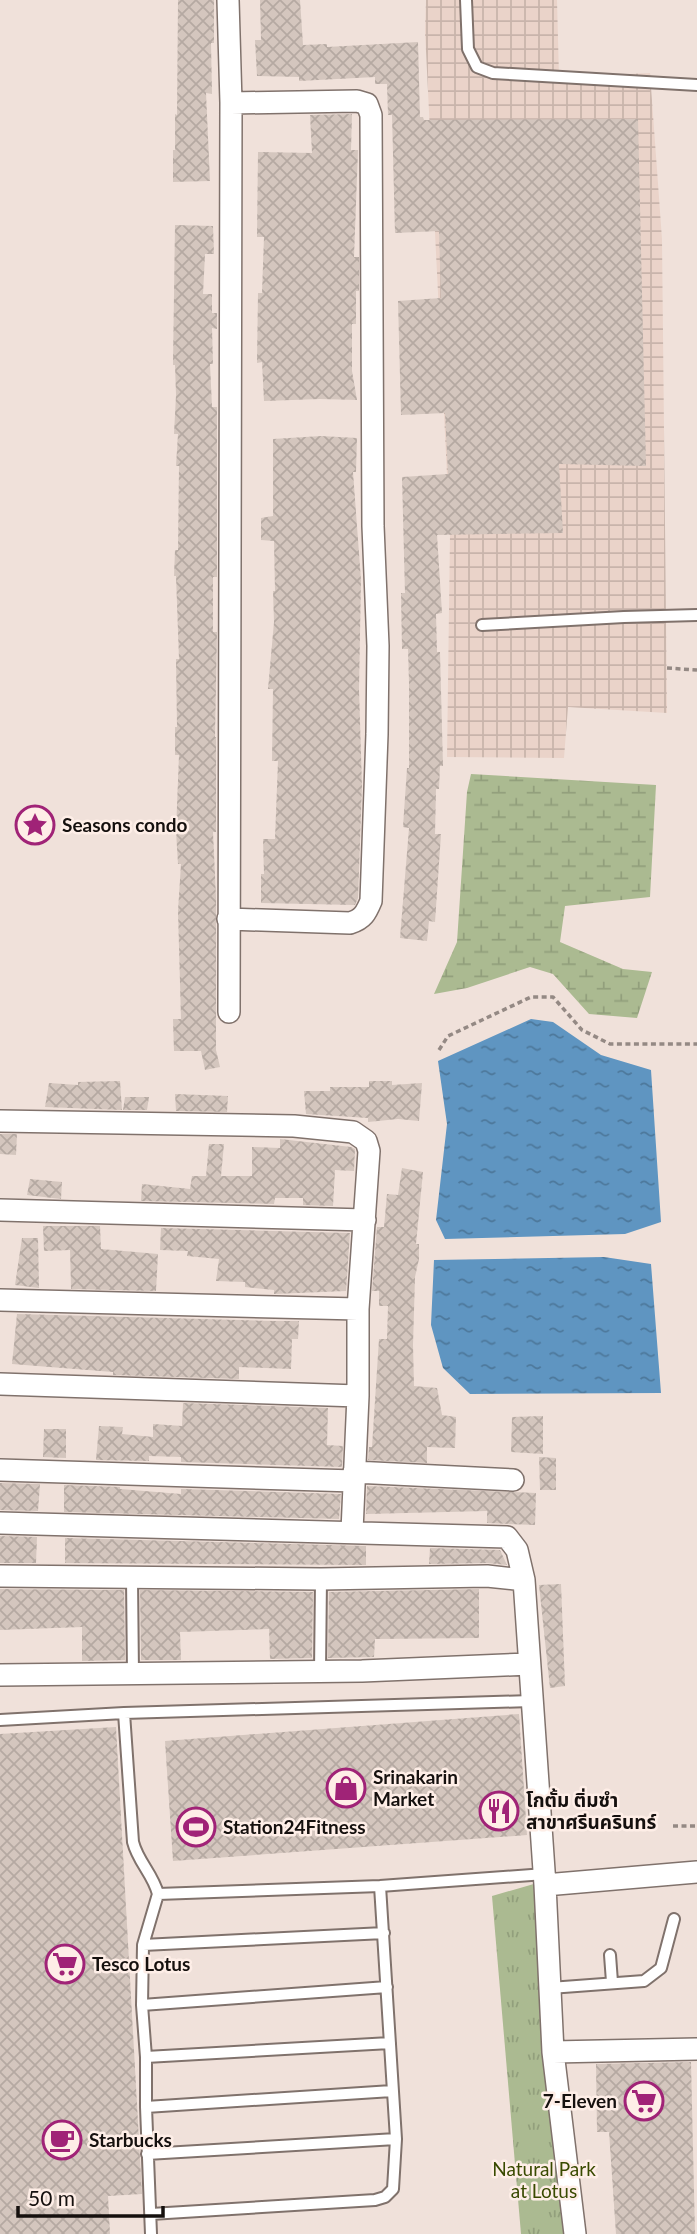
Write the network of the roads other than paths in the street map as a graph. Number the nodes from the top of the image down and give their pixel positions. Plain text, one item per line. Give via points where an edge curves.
1 (228, 0) edge
2 (466, 0) edge
3 (697, 85) edge
4 (230, 103) junction
5 (697, 615) edge
6 (482, 625) dead end
7 (228, 919) junction
8 (229, 1012) dead end
9 (0, 1121) edge
10 (0, 1210) edge
11 (365, 1220) junction
12 (0, 1300) edge
13 (358, 1309) junction
14 (0, 1384) edge
15 (358, 1396) junction
16 (0, 1470) edge
17 (354, 1476) junction
18 (513, 1480) dead end
19 (0, 1523) edge
20 (352, 1531) junction
21 (0, 1576) edge
22 (132, 1579) junction
23 (321, 1579) junction
24 (524, 1580) junction
25 (529, 1664) junction
26 (320, 1671) junction
27 (133, 1674) junction
28 (0, 1675) edge
29 (531, 1700) junction
30 (124, 1713) junction
31 (0, 1720) edge
32 (697, 1871) edge
33 (545, 1880) junction
34 (380, 1886) junction
35 (158, 1894) junction
36 (674, 1919) dead end
37 (384, 1933) junction
38 (143, 1945) junction
39 (610, 1955) dead end
40 (612, 1982) junction
41 (387, 1987) junction
42 (550, 1988) junction
43 (142, 2005) junction
44 (390, 2043) junction
45 (697, 2049) edge
46 (553, 2052) junction
47 (146, 2057) junction
48 (392, 2091) junction
49 (146, 2107) junction
50 (396, 2140) junction
51 (147, 2154) junction
52 (150, 2214) junction
53 (151, 2234) edge
54 (575, 2234) edge

1 - 4 street
2 - 3 lane via 468,48 477,66 493,73
4 - 7 street
4 - 7 street via 358,101 367,104 371,115 378,696 371,901 366,914 350,923
5 - 6 lane
7 - 8 street
9 - 11 street via 294,1126 354,1132 366,1141 369,1151
10 - 11 street
11 - 13 street
12 - 13 street
13 - 15 street
14 - 15 street
15 - 17 street
16 - 17 street
17 - 18 street
17 - 20 street
19 - 20 street
20 - 24 street via 507,1537 517,1550
21 - 22 street
22 - 23 street
22 - 27 lane
23 - 24 street via 487,1576
23 - 26 lane
24 - 25 street
25 - 26 street
25 - 29 street
26 - 27 street
27 - 28 street
29 - 30 lane
29 - 33 street
30 - 31 lane
30 - 35 lane via 133,1842
32 - 33 street
33 - 34 lane
33 - 42 street
34 - 35 lane
34 - 37 lane
35 - 38 lane
36 - 40 lane via 661,1968 644,1981
37 - 38 lane
37 - 41 lane
38 - 43 lane
39 - 40 lane
40 - 42 lane
41 - 43 lane
41 - 44 lane
42 - 46 street
43 - 47 lane
44 - 47 lane
44 - 48 lane
45 - 46 street
46 - 54 street
47 - 49 lane
48 - 49 lane
48 - 50 lane
49 - 51 lane
50 - 51 lane
50 - 52 lane via 393,2189 385,2197
51 - 52 lane
52 - 53 lane

